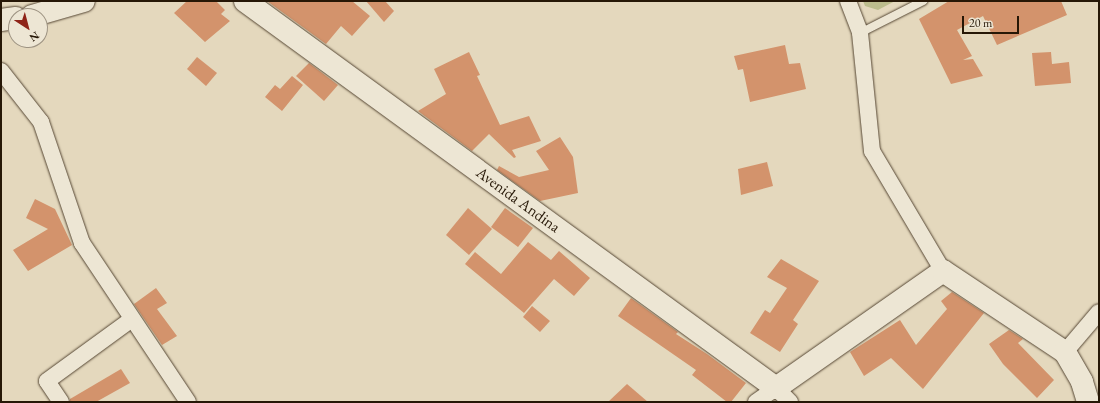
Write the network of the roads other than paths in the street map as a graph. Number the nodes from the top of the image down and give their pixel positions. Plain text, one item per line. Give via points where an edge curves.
1 (84, 1) edge
2 (245, 1) edge
3 (848, 1) edge
4 (923, 1) edge
5 (48, 11) edge
6 (860, 33) junction
7 (1, 71) edge
8 (943, 271) junction
9 (1099, 312) edge
10 (132, 319) junction
11 (1065, 352) junction
12 (783, 395) edge
13 (62, 402) edge
14 (188, 402) edge
15 (756, 402) edge
16 (1088, 402) edge

1 - 5 street
2 - 12 street, Avenida Andina
3 - 6 street
4 - 6 lane
6 - 8 street via 872,151
7 - 10 street via 41,122 82,243
8 - 11 street
8 - 12 street
9 - 11 street
10 - 13 street via 47,381
10 - 14 street
11 - 16 street via 1082,382
12 - 15 street

